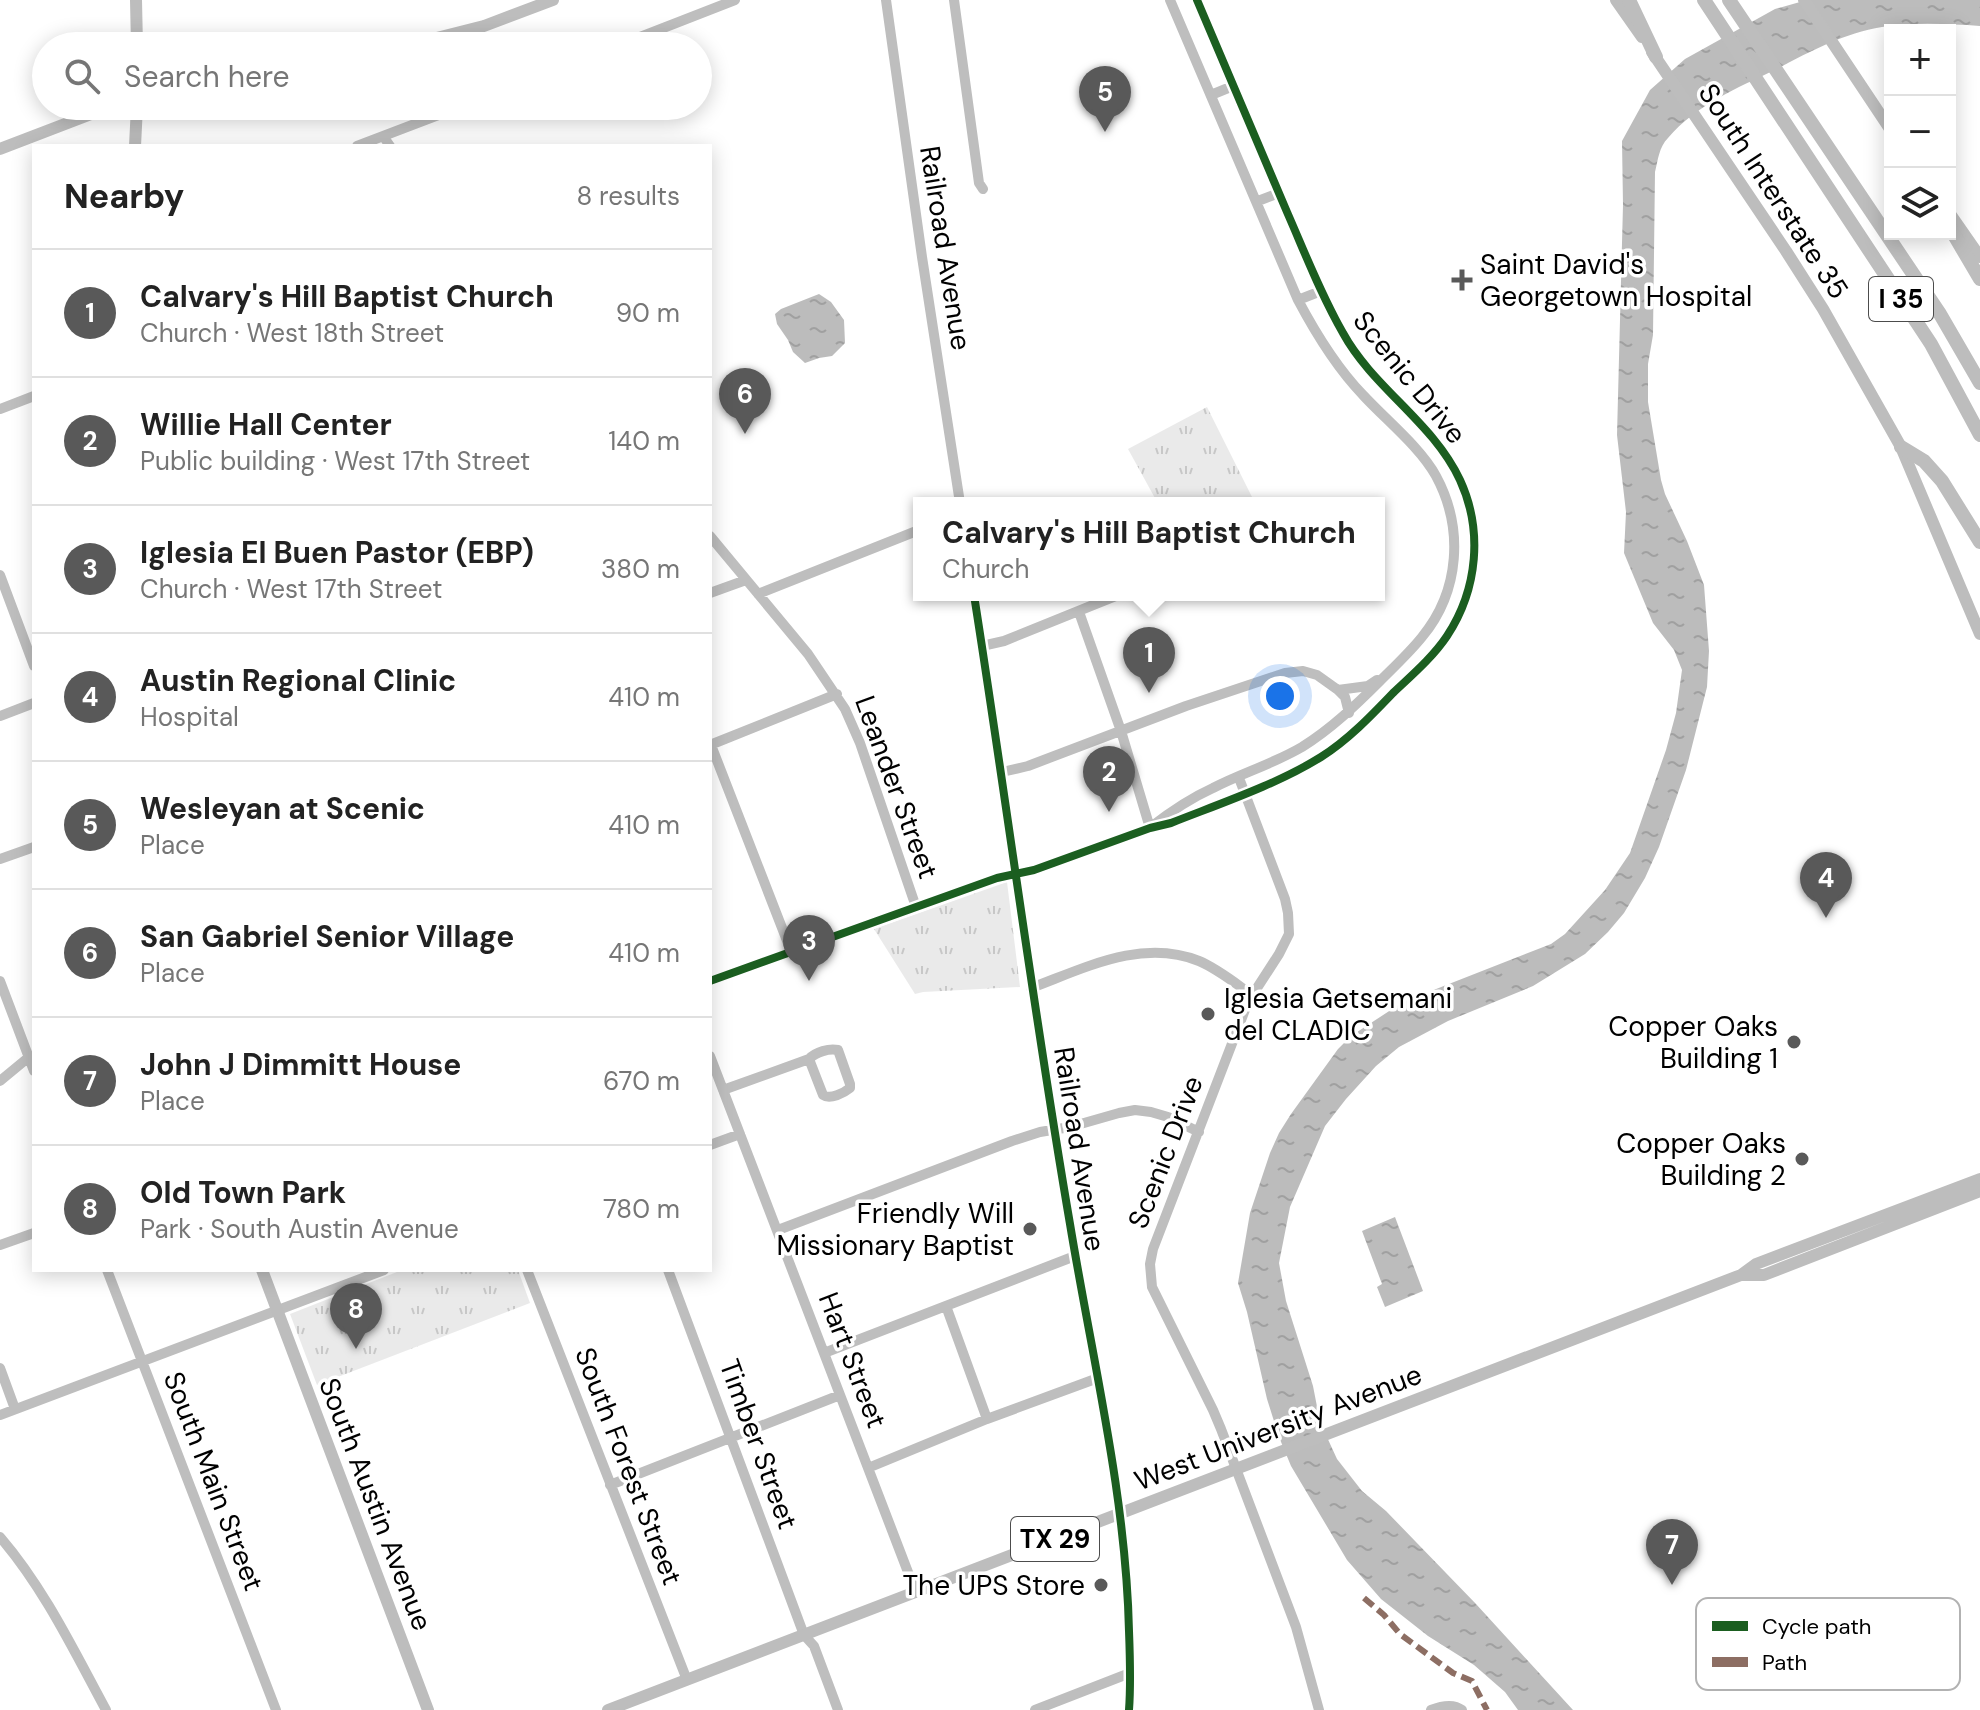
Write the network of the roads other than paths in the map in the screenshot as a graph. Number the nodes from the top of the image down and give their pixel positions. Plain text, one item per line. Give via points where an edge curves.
1 (136, 0) edge
2 (553, 0) edge
3 (735, 0) edge
4 (886, 0) edge
5 (954, 0) edge
6 (1170, 0) edge
7 (1197, 0) edge
8 (1616, 0) edge
9 (1629, 0) edge
10 (1704, 0) edge
11 (1729, 0) edge
12 (1804, 0) edge
13 (137, 32) edge
14 (460, 32) edge
15 (653, 32) edge
16 (1656, 57) junction
17 (1233, 86) junction
18 (1211, 95) junction
19 (76, 120) edge
20 (136, 120) edge
21 (425, 120) edge
22 (1884, 121) edge
23 (383, 136) junction
24 (135, 144) edge
25 (362, 144) edge
26 (389, 144) edge
27 (0, 149) edge
28 (983, 189) dead end
29 (1279, 193) junction
30 (1258, 201) junction
31 (1956, 223) edge
32 (1956, 238) edge
33 (1980, 257) edge
34 (1980, 279) edge
35 (1321, 291) junction
36 (1298, 300) junction
37 (1358, 355) junction
38 (1339, 367) junction
39 (1980, 383) edge
40 (32, 397) edge
41 (0, 409) edge
42 (1980, 435) edge
43 (1901, 447) junction
44 (959, 497) edge
45 (913, 532) edge
46 (712, 538) edge
47 (1980, 542) edge
48 (0, 575) edge
49 (746, 580) junction
50 (712, 592) edge
51 (758, 594) junction
52 (975, 601) edge
53 (1104, 601) edge
54 (1079, 612) junction
55 (1980, 634) edge
56 (982, 646) junction
57 (32, 661) edge
58 (1385, 676) junction
59 (1338, 690) junction
60 (837, 694) junction
61 (32, 704) edge
62 (1349, 713) junction
63 (0, 716) edge
64 (1121, 731) junction
65 (712, 745) edge
66 (712, 748) edge
67 (1002, 772) junction
68 (1239, 778) junction
69 (1245, 793) junction
70 (1150, 828) junction
71 (32, 848) edge
72 (0, 859) edge
73 (1016, 874) junction
74 (916, 907) junction
75 (791, 951) junction
76 (712, 980) edge
77 (0, 981) edge
78 (1031, 988) junction
79 (1252, 995) junction
80 (29, 1057) junction
81 (809, 1059) junction
82 (712, 1061) edge
83 (32, 1065) edge
84 (0, 1081) edge
85 (723, 1090) junction
86 (1053, 1129) junction
87 (1199, 1132) junction
88 (740, 1134) junction
89 (712, 1144) edge
90 (1980, 1179) edge
91 (1980, 1191) edge
92 (778, 1230) junction
93 (32, 1234) edge
94 (0, 1245) edge
95 (1075, 1256) junction
96 (108, 1272) edge
97 (263, 1272) edge
98 (379, 1272) edge
99 (528, 1272) edge
100 (669, 1272) edge
101 (1741, 1275) junction
102 (946, 1306) junction
103 (278, 1311) junction
104 (824, 1353) junction
105 (143, 1362) junction
106 (0, 1368) edge
107 (1098, 1378) junction
108 (840, 1395) junction
109 (15, 1409) junction
110 (0, 1415) edge
111 (987, 1419) junction
112 (732, 1438) junction
113 (868, 1468) junction
114 (1236, 1469) junction
115 (610, 1485) junction
116 (1119, 1514) junction
117 (0, 1537) edge
118 (916, 1593) junction
119 (804, 1635) junction
120 (1130, 1673) junction
121 (687, 1680) junction
122 (1460, 1709) edge
123 (106, 1710) edge
124 (276, 1710) edge
125 (428, 1710) edge
126 (608, 1710) edge
127 (838, 1710) edge
128 (1035, 1710) edge
129 (1129, 1710) edge
130 (1319, 1710) edge
131 (1431, 1710) edge

1 - 13 main road
2 - 14 main road
3 - 15 street
4 - 44 street, Railroad Avenue
5 - 28 street
6 - 18 street, Scenic Drive
7 - 17 street, Scenic Drive
8 - 16 main road, South Interstate 35
9 - 16 highway
10 - 42 highway, I 35 via 1931,344
11 - 39 highway, I 35 via 1940,314
12 - 22 main road
16 - 43 main road, South Interstate 35 via 1823,309
17 - 18 street
17 - 29 street, Scenic Drive
18 - 30 street, Scenic Drive
19 - 27 main road
20 - 24 main road
21 - 23 street
23 - 25 street
23 - 26 street
29 - 30 street
29 - 35 street, Scenic Drive
30 - 36 street, Scenic Drive
31 - 33 main road
32 - 34 highway
35 - 36 street
35 - 37 street, Scenic Drive
36 - 38 street, Scenic Drive
37 - 38 street
37 - 69 street, Scenic Drive via 1437,444 1459,478 1472,515 1471,581 1447,637 1353,732 1321,757
38 - 58 street, Scenic Drive via 1434,472 1454,529 1453,568 1443,601 1424,635
40 - 41 street
43 - 47 highway via 1942,481
43 - 55 main road, South Interstate 35
45 - 51 street
46 - 49 street, Leander Street
48 - 57 street
49 - 50 street
49 - 51 street, Leander Street
51 - 60 street, Leander Street
52 - 56 street, Railroad Avenue
53 - 54 street
54 - 56 street
54 - 64 street
56 - 67 street, Railroad Avenue
58 - 59 street via 1368,686
58 - 62 street, Scenic Drive
59 - 62 street
59 - 64 street via 1317,675 1285,673
60 - 65 street
60 - 74 street, Leander Street via 860,743
61 - 63 street
62 - 68 street, Scenic Drive via 1303,746
64 - 67 street
64 - 70 street
66 - 75 street
67 - 73 street, Railroad Avenue
68 - 69 street, Scenic Drive
68 - 70 street via 1214,787
69 - 70 street
69 - 79 street, Scenic Drive via 1289,923 1285,944
70 - 73 street
71 - 72 street
73 - 74 street
73 - 78 street, Railroad Avenue
74 - 75 street
75 - 76 street
77 - 80 street
78 - 79 street via 1134,953 1167,952 1213,968
78 - 86 street, Railroad Avenue
79 - 87 street, Scenic Drive
80 - 83 street
80 - 84 street
81 - 81 street via 823,1095 850,1088 838,1050
81 - 85 street
82 - 85 street, Hart Street
85 - 88 street, Hart Street
86 - 87 street via 1135,1110 1168,1117
86 - 92 street
86 - 95 street, Railroad Avenue
87 - 114 street, Scenic Drive via 1153,1249 1150,1276
88 - 89 street
88 - 92 street, Hart Street
90 - 101 main road, West University Avenue / TX 29 via 1756,1264
91 - 101 main road, West University Avenue / TX 29 via 1764,1275
92 - 104 street, Hart Street
93 - 94 street
95 - 102 street
95 - 107 street, Railroad Avenue
96 - 105 street, South Main Street
97 - 103 main road, South Austin Avenue
98 - 103 street
99 - 115 street, South Forest Street
100 - 112 street, Timber Street
101 - 114 main road, West University Avenue / TX 29
102 - 104 street
102 - 111 street
103 - 105 street
103 - 125 main road, South Austin Avenue
104 - 108 street, Hart Street
105 - 109 street
105 - 124 street, South Main Street
106 - 109 street
107 - 111 street
107 - 116 street, Railroad Avenue
108 - 112 street
108 - 113 street, Hart Street
109 - 110 street
111 - 113 street
112 - 115 street
112 - 119 street, Timber Street
113 - 118 street, Hart Street
114 - 116 main road, West University Avenue / TX 29
114 - 130 street, Scenic Drive via 1296,1627
115 - 121 street, South Forest Street
116 - 118 main road, West University Avenue / TX 29
116 - 120 street, Railroad Avenue
117 - 123 street via 39,1591
118 - 119 main road, West University Avenue / TX 29
119 - 121 main road, West University Avenue / TX 29
119 - 127 street, Timber Street via 814,1646
120 - 128 street
120 - 129 street, Railroad Avenue
121 - 126 main road, West University Avenue / TX 29
122 - 131 street

